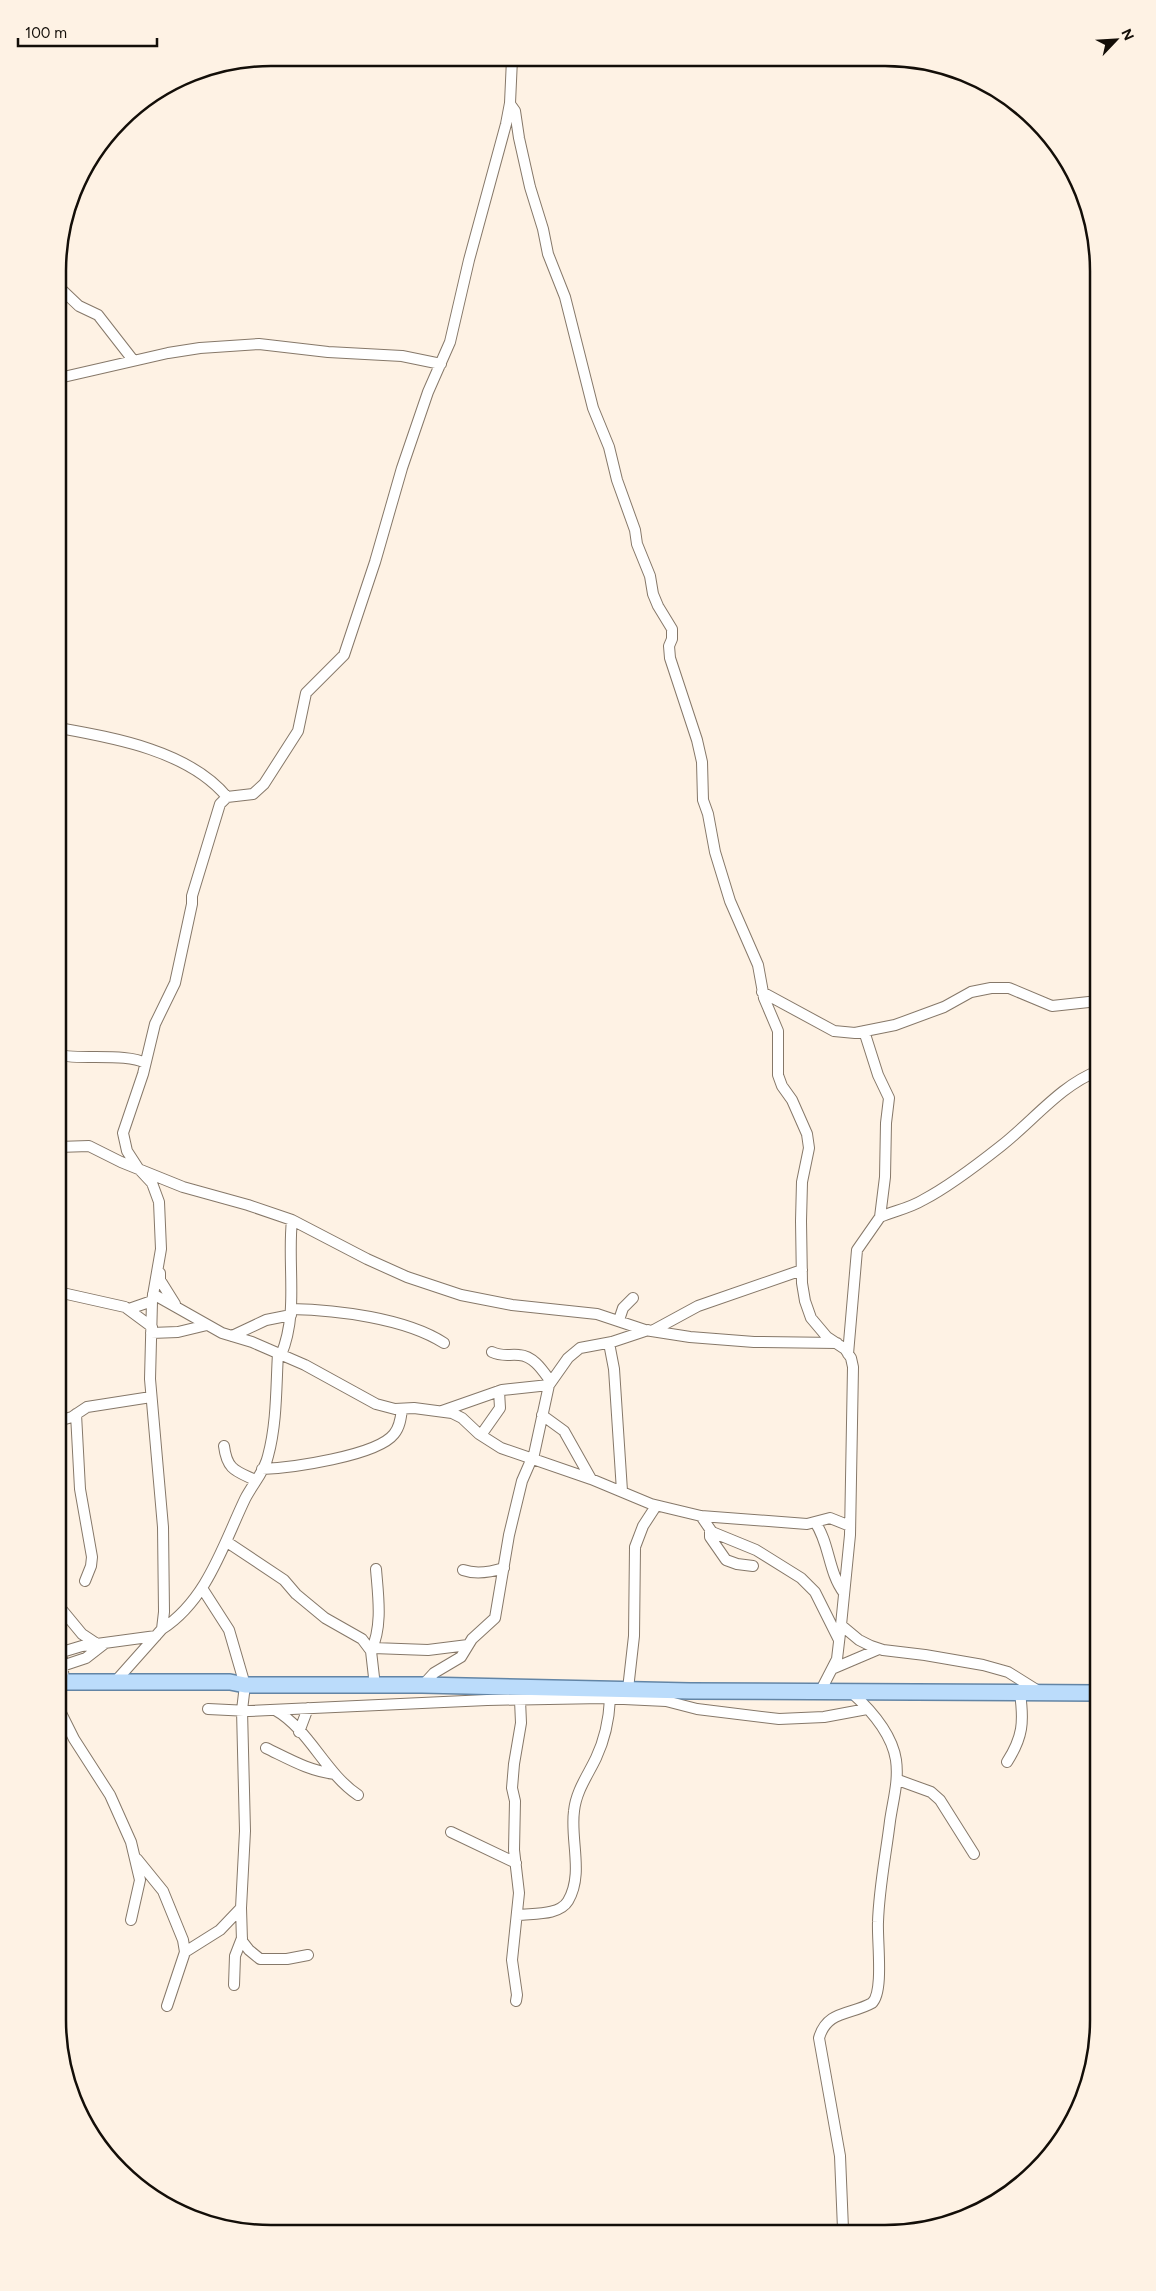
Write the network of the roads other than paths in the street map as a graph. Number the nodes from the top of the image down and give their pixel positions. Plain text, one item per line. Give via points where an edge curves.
1 (512, 66) edge
2 (510, 104) junction
3 (66, 294) edge
4 (133, 360) junction
5 (441, 364) junction
6 (66, 376) edge
7 (66, 729) edge
8 (227, 797) junction
9 (762, 992) junction
10 (1090, 1002) edge
11 (864, 1032) junction
12 (66, 1056) edge
13 (145, 1063) junction
14 (1090, 1075) edge
15 (66, 1147) edge
16 (138, 1168) junction
17 (880, 1217) junction
18 (292, 1220) junction
19 (160, 1262) junction
20 (802, 1270) junction
21 (66, 1293) edge
22 (153, 1297) junction
23 (633, 1298) dead end
24 (177, 1307) junction
25 (129, 1309) junction
26 (291, 1312) junction
27 (619, 1320) junction
28 (207, 1325) junction
29 (152, 1330) junction
30 (650, 1330) junction
31 (232, 1336) junction
32 (444, 1343) dead end
33 (609, 1343) junction
34 (836, 1343) junction
35 (492, 1352) dead end
36 (279, 1354) junction
37 (848, 1354) junction
38 (550, 1384) junction
39 (499, 1391) junction
40 (152, 1397) junction
41 (402, 1408) junction
42 (442, 1411) junction
43 (76, 1414) junction
44 (542, 1414) junction
45 (66, 1418) edge
46 (481, 1435) junction
47 (224, 1446) dead end
48 (532, 1459) junction
49 (262, 1469) junction
50 (592, 1479) junction
51 (255, 1480) junction
52 (622, 1492) junction
53 (656, 1506) junction
54 (701, 1516) junction
55 (815, 1522) junction
56 (850, 1526) junction
57 (710, 1530) junction
58 (226, 1542) junction
59 (753, 1566) dead end
60 (376, 1568) dead end
61 (504, 1568) junction
62 (464, 1570) dead end
63 (86, 1581) dead end
64 (202, 1588) junction
65 (844, 1594) junction
66 (66, 1615) edge
67 (841, 1625) junction
68 (159, 1632) junction
69 (840, 1641) junction
70 (101, 1644) junction
71 (468, 1645) junction
72 (66, 1647) edge
73 (372, 1649) junction
74 (879, 1649) junction
75 (66, 1665) edge
76 (832, 1669) junction
77 (66, 1682) edge
78 (114, 1683) junction
79 (245, 1685) junction
80 (423, 1685) junction
81 (376, 1686) junction
82 (628, 1689) junction
83 (820, 1692) junction
84 (851, 1692) junction
85 (1020, 1693) junction
86 (1041, 1693) junction
87 (1090, 1693) edge
88 (610, 1698) junction
89 (520, 1700) junction
90 (308, 1708) junction
91 (208, 1709) dead end
92 (867, 1709) junction
93 (242, 1710) junction
94 (275, 1710) junction
95 (66, 1722) edge
96 (299, 1732) junction
97 (266, 1748) dead end
98 (1007, 1762) dead end
99 (334, 1774) junction
100 (898, 1780) junction
101 (358, 1795) dead end
102 (451, 1832) dead end
103 (974, 1854) dead end
104 (135, 1856) junction
105 (516, 1863) junction
106 (240, 1908) junction
107 (518, 1914) junction
108 (132, 1920) dead end
109 (242, 1938) junction
110 (185, 1952) junction
111 (308, 1955) dead end
112 (234, 1985) dead end
113 (516, 2001) dead end
114 (167, 2006) dead end
115 (843, 2225) edge

1 - 2 street
2 - 5 street via 462,298
2 - 9 street via 516,111 530,188 548,254 565,297 593,408 609,447 653,594 672,629 669,652 698,740 703,800 715,852 730,901 758,965
3 - 4 street via 79,306 98,315
4 - 5 street via 200,348 259,344 402,356
4 - 6 street
5 - 8 street via 423,405 344,655 306,693 298,731 264,784 253,794
7 - 8 street via 116,739 188,765 212,781
8 - 13 street via 217,811 201,861 175,983 158,1016
9 - 11 street via 834,1031
9 - 20 street via 778,1031 778,1075 808,1134 809,1148 802,1182
10 - 11 street via 1052,1006 1009,988 991,988 971,992 944,1007 895,1025
11 - 17 street via 878,1075 890,1098
12 - 13 street via 133,1059
13 - 16 street via 123,1133 124,1145
14 - 17 street via 1069,1087 1000,1147 939,1191
15 - 16 street via 89,1146
16 - 18 street via 183,1187
16 - 19 street via 152,1183 158,1197
17 - 37 street via 857,1250
18 - 26 street
18 - 27 street via 407,1277 461,1295
19 - 22 street
19 - 24 street via 160,1280
20 - 30 street via 698,1306
20 - 34 street via 805,1301 811,1318
21 - 25 street
22 - 24 street
22 - 25 street
22 - 29 street
23 - 27 street via 623,1308
24 - 28 street
25 - 29 street
26 - 31 street
26 - 32 street via 344,1311 404,1326 434,1336
26 - 36 street via 290,1330
27 - 30 street
28 - 29 street via 178,1332
28 - 31 street
29 - 40 street
30 - 33 street
30 - 34 street via 723,1340
31 - 36 street
33 - 38 street via 575,1351
33 - 52 street via 614,1369
34 - 37 street
35 - 38 street via 504,1356 525,1356 538,1365
36 - 41 street via 376,1404
36 - 49 street via 272,1434 268,1458
37 - 56 street via 853,1367
38 - 39 street
38 - 44 street
39 - 42 street
39 - 46 street via 502,1404
40 - 43 street via 87,1407
40 - 68 street via 162,1527 164,1612
41 - 42 street
41 - 49 street via 394,1435 372,1448 347,1456
42 - 46 street via 462,1418
43 - 45 street
43 - 63 street via 80,1489 92,1557
44 - 48 street
44 - 50 street via 564,1431
46 - 48 street via 502,1448
47 - 51 street via 226,1459 234,1470
48 - 50 street
48 - 61 street via 522,1481
49 - 51 street
50 - 52 street
51 - 58 street
52 - 53 street
53 - 54 street
53 - 82 street via 635,1546 634,1636
54 - 55 street
54 - 57 street
55 - 56 street via 830,1518
55 - 65 street
56 - 65 street
57 - 59 street via 710,1537 726,1560
57 - 69 street via 756,1550 801,1578 815,1592
58 - 64 street
58 - 73 street via 284,1580 325,1618 362,1639
60 - 73 street via 379,1609 376,1642
61 - 62 street via 486,1572
61 - 71 street via 495,1618
64 - 68 street via 173,1622
64 - 79 street via 229,1630
65 - 67 street
66 - 70 street via 82,1634
67 - 69 street
67 - 74 street via 859,1640
68 - 70 street
68 - 78 street
69 - 76 street
70 - 72 street
70 - 75 street via 86,1658
71 - 73 street via 428,1650
71 - 80 street via 461,1657 434,1673
73 - 81 street
74 - 76 street
74 - 86 street via 983,1665 1008,1672
76 - 83 street
77 - 78 main road
78 - 79 main road via 230,1682
79 - 81 main road
79 - 93 street
80 - 81 main road
80 - 82 main road
82 - 83 main road
83 - 84 main road
84 - 85 main road
84 - 92 street
85 - 86 main road
85 - 98 street via 1022,1729
86 - 87 main road
88 - 89 street
88 - 92 street via 666,1701 697,1709 778,1719 824,1717
88 - 107 street via 598,1756 574,1808 572,1829 576,1860 573,1888 567,1903 557,1910
89 - 90 street
89 - 105 street via 522,1723 512,1788
90 - 94 street
90 - 96 street
91 - 93 street
92 - 100 street via 889,1737
93 - 94 street
93 - 106 street via 245,1831
94 - 96 street
95 - 104 street via 110,1795
96 - 99 street
97 - 99 street via 302,1766
99 - 101 street
100 - 103 street via 931,1792 940,1800
100 - 115 street via 882,1873 878,1919 879,1992 872,2004 829,2020 819,2038 840,2156
102 - 105 street
104 - 108 street via 140,1880
104 - 110 street via 163,1891
105 - 107 street
106 - 109 street
106 - 110 street via 220,1930
107 - 113 street via 512,1960
109 - 111 street via 244,1945 260,1959
109 - 112 street via 235,1956
110 - 114 street

